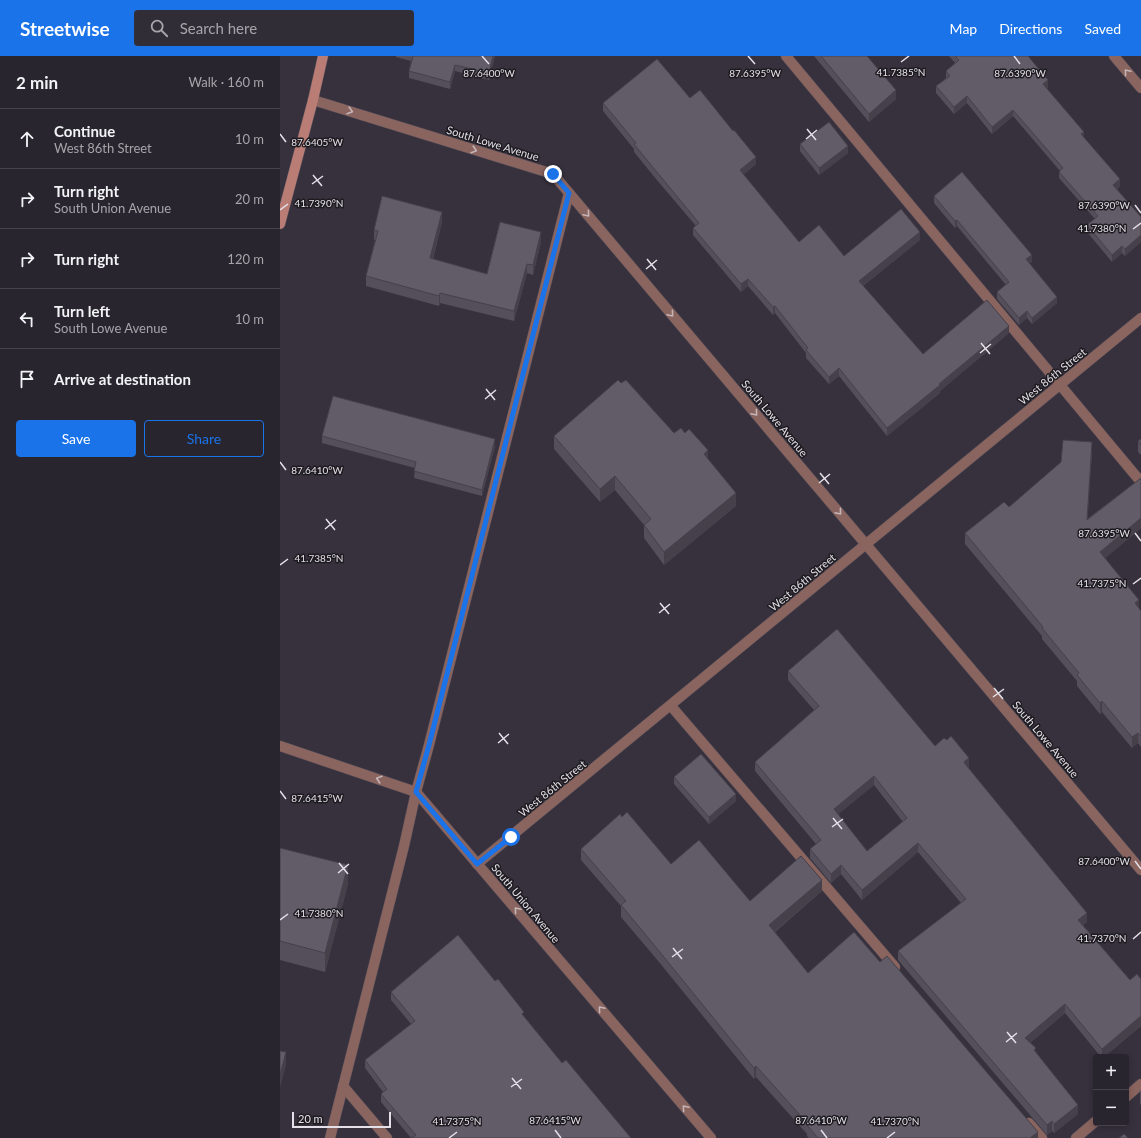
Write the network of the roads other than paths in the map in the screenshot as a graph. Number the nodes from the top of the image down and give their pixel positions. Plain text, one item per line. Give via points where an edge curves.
1 (323, 56) edge
2 (786, 56) edge
3 (1114, 56) edge
4 (1141, 88) edge
5 (313, 100) junction
6 (569, 193) junction
7 (280, 224) edge
8 (1141, 318) edge
9 (1060, 385) junction
10 (1141, 482) edge
11 (866, 545) junction
12 (671, 706) junction
13 (280, 746) edge
14 (416, 792) junction
15 (477, 864) junction
16 (1141, 870) edge
17 (901, 974) edge
18 (1141, 1084) edge
19 (343, 1086) junction
20 (1129, 1094) edge
21 (1021, 1114) edge
22 (1093, 1124) edge
23 (330, 1138) edge
24 (387, 1138) edge
25 (711, 1138) edge
26 (1042, 1138) edge
27 (1076, 1138) edge

1 - 5 street
2 - 9 street
4 -> 3 street
5 -> 6 street, South Lowe Avenue via 553,174
5 - 7 street
6 -> 11 street, South Lowe Avenue
6 - 14 street
8 - 9 street, West 86th Street
9 - 10 street
9 - 11 street, West 86th Street
11 - 12 street, West 86th Street
11 - 16 street, South Lowe Avenue
12 - 15 street, West 86th Street
12 - 17 street
14 -> 13 street
14 - 15 street, South Union Avenue
14 - 19 street
25 -> 15 street, South Union Avenue
18 - 20 street
19 - 23 street
19 - 24 street
21 - 26 street
22 - 27 street

